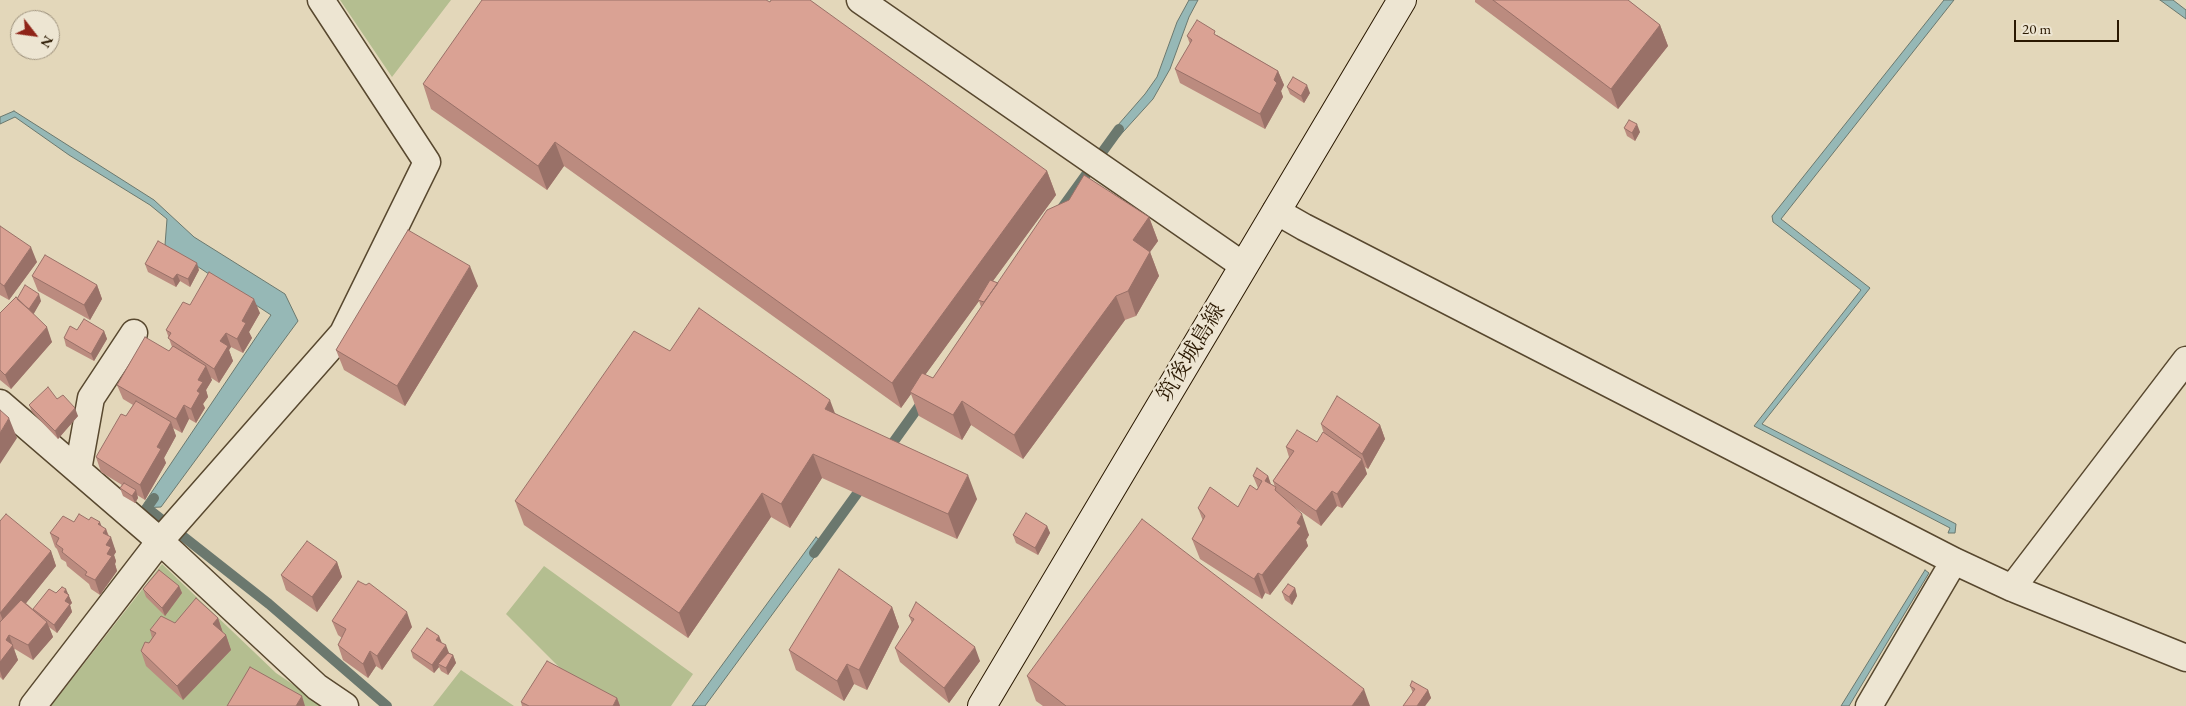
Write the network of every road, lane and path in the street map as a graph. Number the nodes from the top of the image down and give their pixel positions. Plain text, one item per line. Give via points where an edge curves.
1 (321, 0) edge
2 (860, 0) edge
3 (1402, 0) edge
4 (1276, 210) junction
5 (1244, 266) junction
6 (134, 333) dead end
7 (2186, 360) edge
8 (0, 403) edge
9 (78, 470) junction
10 (160, 542) junction
11 (1954, 561) junction
12 (2012, 588) junction
13 (2186, 658) edge
14 (32, 706) edge
15 (345, 706) edge
16 (982, 706) edge
17 (1869, 706) edge

1 - 10 street via 427,162 342,333
2 - 5 street
3 - 4 main road, 筑後城島線
4 - 5 main road, 筑後城島線
4 - 11 street via 1312,232
5 - 16 main road, 筑後城島線
6 - 9 street via 91,398
7 - 12 street
8 - 9 street
9 - 10 street
10 - 14 street
10 - 15 street via 317,687
11 - 12 street
11 - 17 street
12 - 13 street

